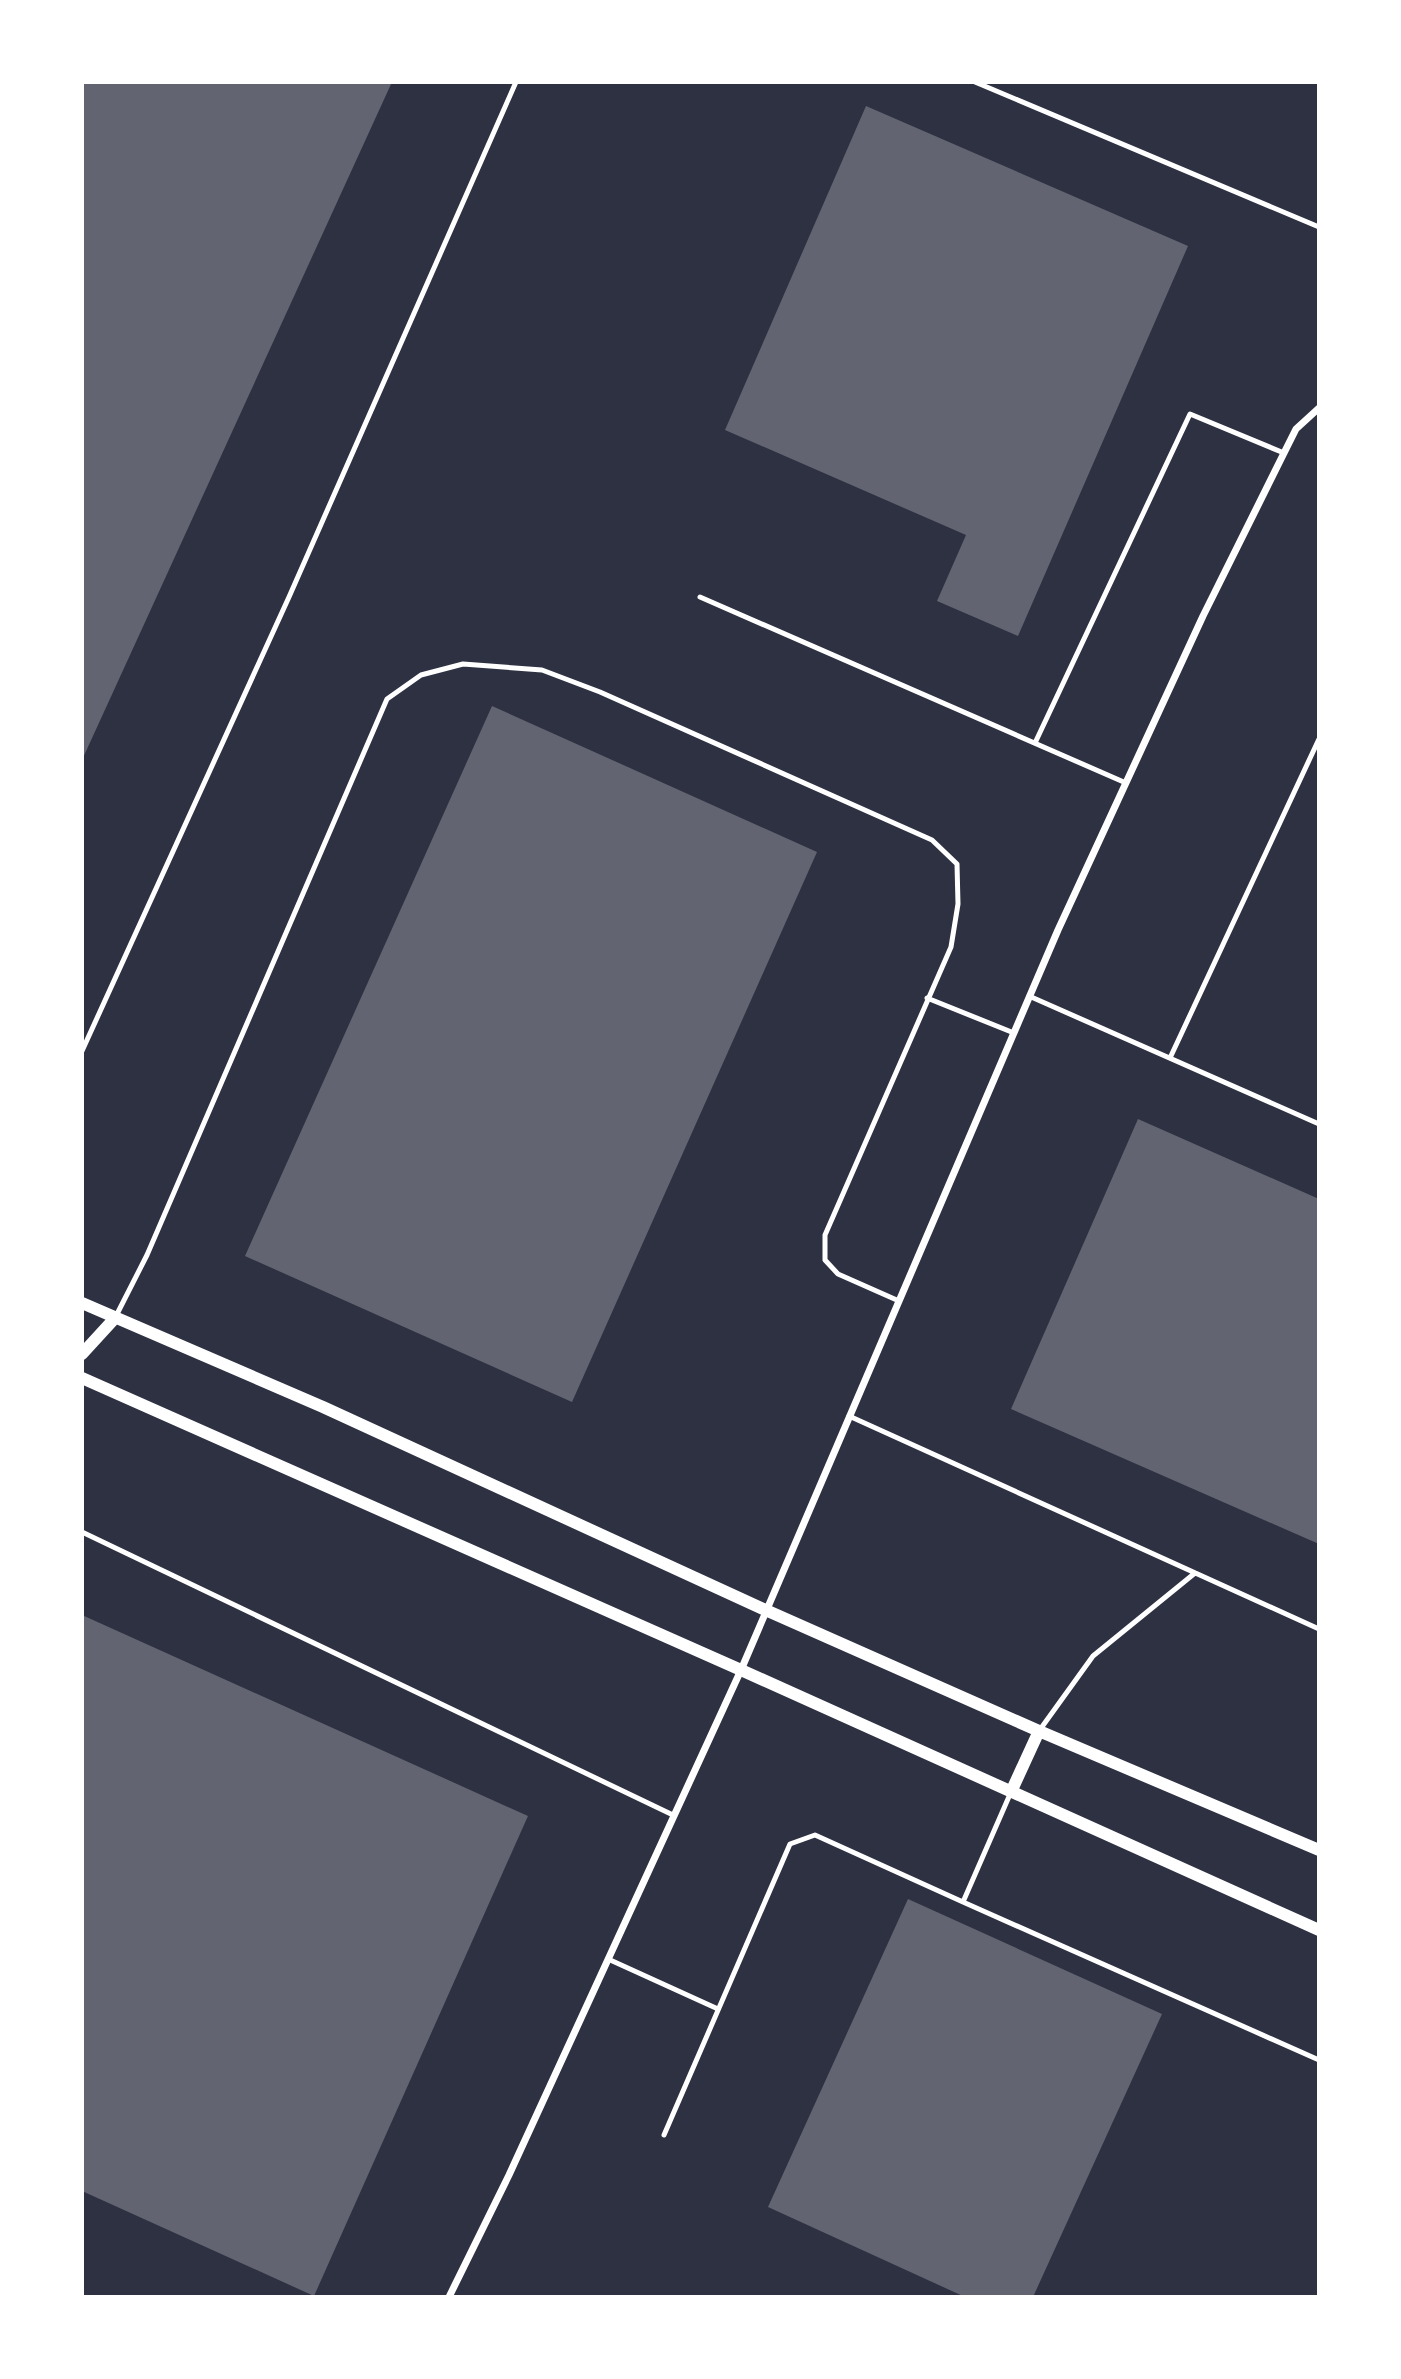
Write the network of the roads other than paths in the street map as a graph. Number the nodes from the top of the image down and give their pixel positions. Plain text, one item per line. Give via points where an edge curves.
1 (516, 82) edge
2 (975, 82) edge
3 (1319, 227) edge
4 (1319, 408) edge
5 (1284, 453) junction
6 (700, 597) dead end
7 (1319, 739) edge
8 (1035, 743) junction
9 (1126, 783) junction
10 (1029, 996) junction
11 (927, 998) junction
12 (1014, 1033) junction
13 (82, 1051) edge
14 (1170, 1058) junction
15 (1319, 1124) edge
16 (899, 1301) junction
17 (82, 1303) edge
18 (116, 1318) junction
19 (82, 1354) edge
20 (82, 1378) edge
21 (849, 1416) junction
22 (82, 1532) edge
23 (1195, 1573) junction
24 (766, 1610) junction
25 (1319, 1629) edge
26 (741, 1670) junction
27 (1039, 1731) junction
28 (1011, 1792) junction
29 (673, 1815) junction
30 (1319, 1850) edge
31 (963, 1902) junction
32 (1319, 1930) edge
33 (608, 1959) junction
34 (718, 2009) junction
35 (1319, 2060) edge
36 (664, 2134) dead end
37 (449, 2297) edge

1 - 13 lane
2 - 3 lane
4 - 5 street via 1296,429
5 - 8 lane via 1190,414
5 - 9 street
6 - 8 lane
7 - 14 lane
8 - 9 lane
9 - 10 street
10 - 12 street
10 - 14 lane
11 - 12 lane
11 - 16 lane via 825,1235 825,1260 838,1274
11 - 18 lane via 951,947 958,904 957,864 932,840 542,670 463,664 421,676 387,699
12 - 16 street
14 - 15 lane
16 - 21 street
17 - 18 street
18 - 19 street
18 - 24 street
20 - 26 street
21 - 23 lane
21 - 24 street
22 - 29 lane
23 - 25 lane
23 - 27 lane via 1093,1656
24 - 26 street
24 - 27 street
26 - 28 street
26 - 29 street
27 - 28 street
27 - 30 street
28 - 31 lane
28 - 32 street
29 - 33 street
31 - 34 lane via 815,1835 790,1844
31 - 35 lane
33 - 34 lane
33 - 37 street
34 - 36 lane

